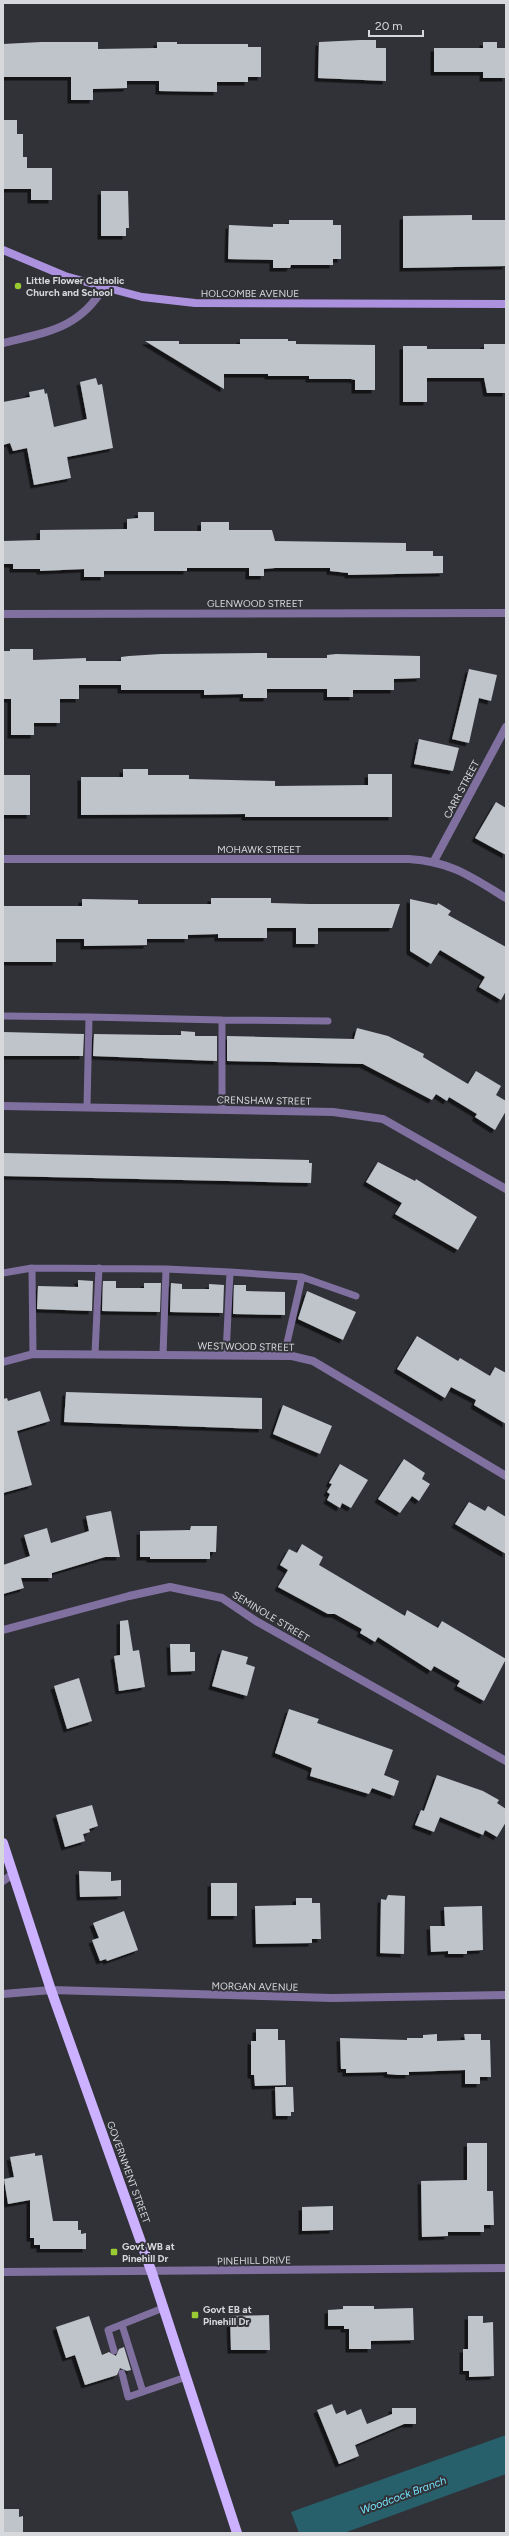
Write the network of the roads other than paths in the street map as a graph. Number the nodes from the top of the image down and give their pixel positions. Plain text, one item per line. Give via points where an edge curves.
1 (3, 250) edge
2 (104, 287) junction
3 (506, 304) edge
4 (3, 343) edge
5 (506, 613) edge
6 (3, 614) edge
7 (506, 727) edge
8 (3, 859) edge
9 (434, 861) junction
10 (506, 898) edge
11 (3, 1016) edge
12 (89, 1017) junction
13 (222, 1020) junction
14 (328, 1021) dead end
15 (3, 1106) edge
16 (87, 1106) junction
17 (222, 1109) junction
18 (506, 1189) edge
19 (32, 1268) junction
20 (99, 1268) junction
21 (166, 1269) junction
22 (230, 1272) junction
23 (3, 1273) edge
24 (302, 1277) junction
25 (356, 1296) dead end
26 (33, 1354) junction
27 (95, 1354) junction
28 (163, 1355) junction
29 (226, 1355) junction
30 (284, 1356) junction
31 (3, 1362) edge
32 (506, 1476) edge
33 (3, 1630) edge
34 (506, 1761) edge
35 (3, 1843) edge
36 (13, 1874) junction
37 (3, 1881) edge
38 (52, 1990) junction
39 (3, 1994) edge
40 (506, 1995) edge
41 (506, 2268) edge
42 (3, 2272) edge
43 (152, 2272) junction
44 (163, 2308) junction
45 (122, 2325) junction
46 (114, 2351) dead end
47 (122, 2373) dead end
48 (186, 2377) junction
49 (144, 2392) junction
50 (237, 2533) edge

1 - 2 street, HOLCOMBE AVENUE via 65,276
2 - 3 street, HOLCOMBE AVENUE via 142,297 195,303
2 - 4 street via 93,304 76,320 53,331
5 - 6 street, GLENWOOD STREET
7 - 9 street, CARR STREET
8 - 9 street, MOHAWK STREET
9 - 10 street, MOHAWK STREET via 457,868
11 - 12 lane
12 - 13 lane
12 - 16 lane
13 - 14 lane
13 - 17 lane
15 - 16 street, CRENSHAW STREET
16 - 17 street, CRENSHAW STREET
17 - 18 street, CRENSHAW STREET via 333,1112 383,1119
19 - 20 lane
19 - 23 lane
19 - 26 lane
20 - 21 lane
20 - 27 lane
21 - 22 lane
21 - 28 lane
22 - 24 lane
22 - 29 lane
24 - 25 lane
24 - 30 lane
26 - 27 street, WESTWOOD STREET
26 - 31 street, WESTWOOD STREET
27 - 28 street, WESTWOOD STREET
28 - 29 street, WESTWOOD STREET
29 - 30 street, WESTWOOD STREET
30 - 32 street, WESTWOOD STREET via 313,1361
33 - 34 street, SEMINOLE STREET via 170,1587 222,1598 256,1621
35 - 36 main road, GOVERNMENT STREET
36 - 37 street
36 - 38 main road, GOVERNMENT STREET
38 - 39 street, MORGAN AVENUE
38 - 40 street, MORGAN AVENUE via 332,1998
38 - 43 main road, GOVERNMENT STREET
41 - 43 street, PINEHILL DRIVE
42 - 43 street, PINEHILL DRIVE
43 - 44 main road, GOVERNMENT STREET
44 - 45 lane
44 - 48 main road, GOVERNMENT STREET
45 - 46 lane via 108,2330
45 - 49 lane
47 - 49 lane via 128,2397
48 - 49 lane
48 - 50 main road, GOVERNMENT STREET

